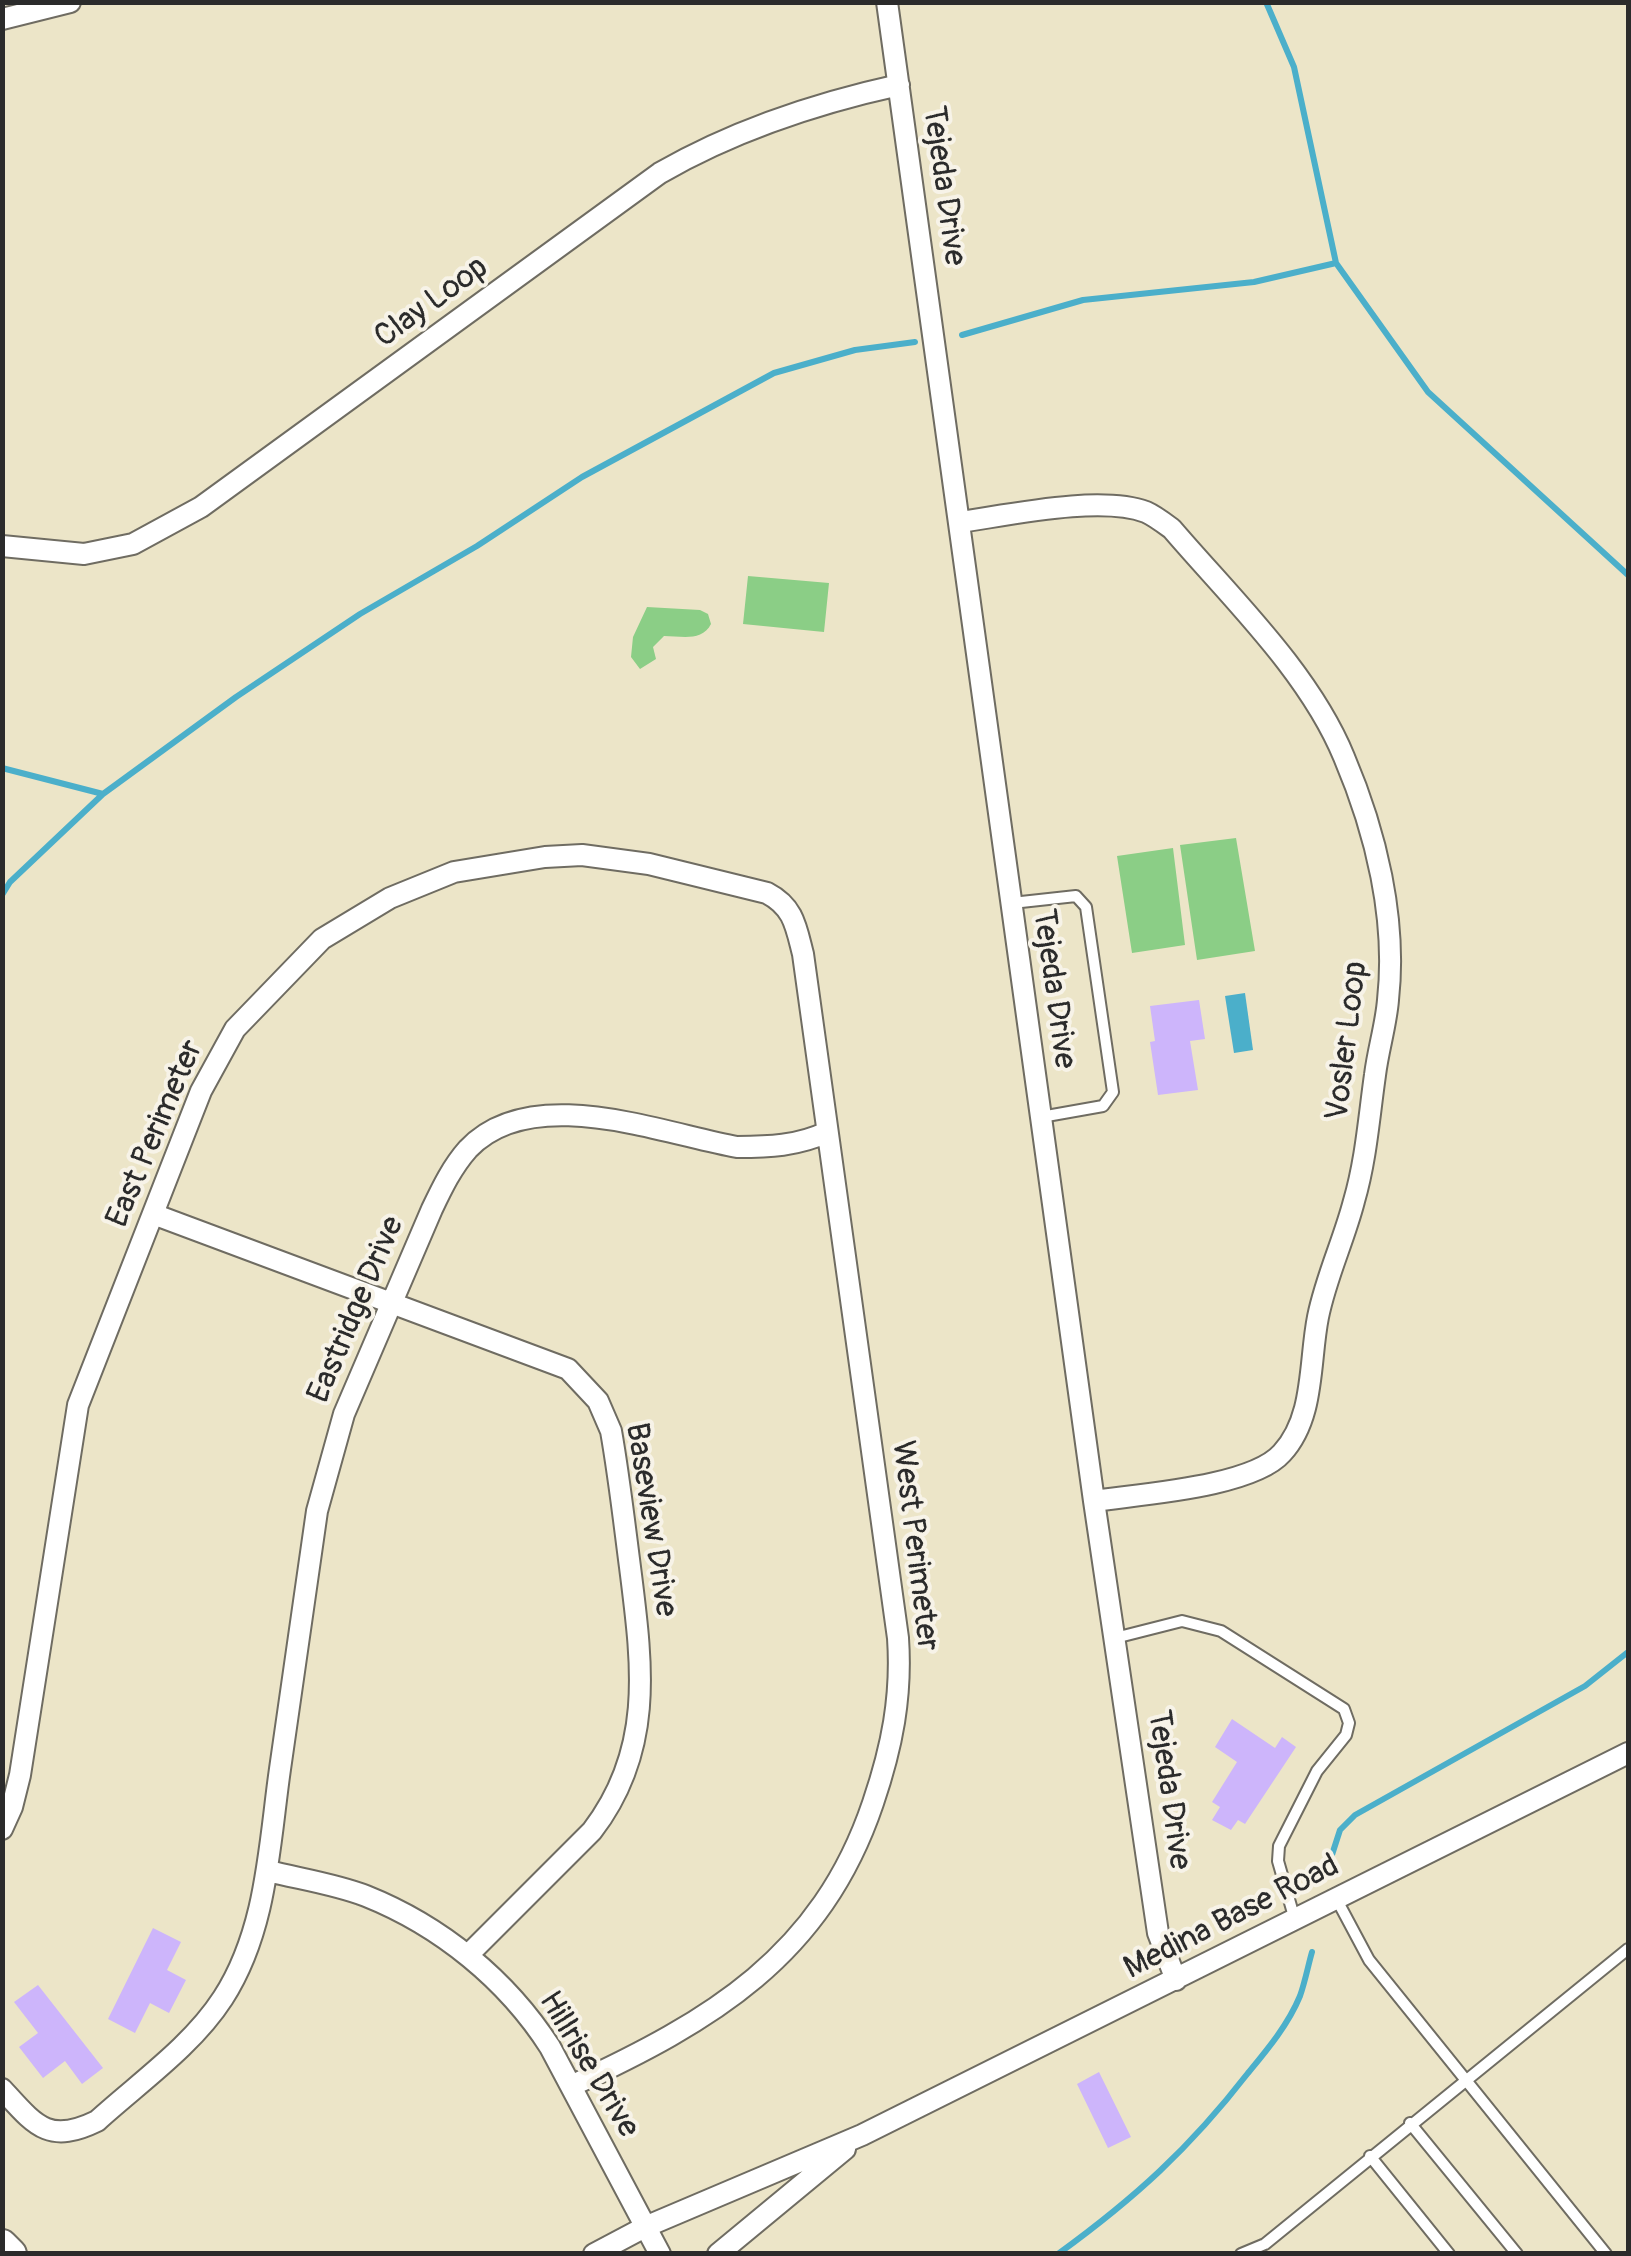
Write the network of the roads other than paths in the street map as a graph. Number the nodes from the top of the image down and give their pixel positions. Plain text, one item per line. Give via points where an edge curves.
1 (70, 2) edge
2 (887, 2) edge
3 (2, 20) edge
4 (899, 85) junction
5 (960, 522) junction
6 (2, 546) edge
7 (758, 890) joint
8 (1011, 903) junction
9 (1041, 1117) junction
10 (826, 1132) junction
11 (153, 1214) junction
12 (394, 1304) junction
13 (1094, 1501) junction
14 (1115, 1638) junction
15 (1628, 1753) edge
16 (2, 1829) edge
17 (268, 1871) junction
18 (1337, 1900) junction
19 (1295, 1920) junction
20 (1628, 1949) edge
21 (469, 1954) junction
22 (1176, 1980) junction
23 (1464, 2080) junction
24 (571, 2086) junction
25 (2, 2089) edge
26 (1410, 2123) junction
27 (862, 2135) junction
28 (1370, 2156) junction
29 (645, 2227) junction
30 (2, 2245) edge
31 (10, 2254) edge
32 (594, 2254) edge
33 (660, 2254) edge
34 (718, 2254) edge
35 (1241, 2254) edge
36 (1449, 2254) edge
37 (1517, 2254) edge
38 (1606, 2254) edge

1 - 3 street
2 - 4 street, Tejeda Drive
4 - 5 street, Tejeda Drive
4 - 6 street, Clay Loop via 722,141 660,173 202,507 134,544 84,554
5 - 8 street, Tejeda Drive
5 - 13 street, Vosler Loop via 1103,506 1149,513 1172,528 1324,716 1372,836 1387,912 1388,1002 1364,1159 1318,1313 1295,1436 1269,1465 1245,1475
7 - 10 street, West Perimeter via 792,911
7 - 11 street, East Perimeter via 582,855 454,872 390,898 322,938 235,1028 201,1091
8 - 9 street, Tejeda Drive
8 - 9 lane via 1076,896 1086,907 1114,1092 1102,1106
9 - 13 street, Tejeda Drive
10 - 12 street, Eastridge Drive via 808,1141 737,1146 571,1113 496,1129 470,1147 448,1176
10 - 24 street, West Perimeter via 898,1638 898,1703 885,1771 862,1837 817,1916 788,1950 693,2024
11 - 12 street, Baseview Drive
11 - 16 street, East Perimeter via 78,1405 20,1775
12 - 17 street, Eastridge Drive via 344,1414 317,1511
12 - 21 street, Baseview Drive via 568,1369 598,1401 618,1467 641,1656 637,1731 608,1810
13 - 14 street, Tejeda Drive
14 - 19 lane via 1182,1620 1221,1631 1344,1709 1346,1734 1318,1771 1279,1846
14 - 22 street, Tejeda Drive via 1158,1932
15 - 18 street, Medina Base Road
17 - 21 street, Hillrise Drive via 366,1896
17 - 25 street via 246,1951 222,2000 98,2121 64,2133 44,2130
18 - 19 street, Medina Base Road
18 - 23 lane via 1369,1960
19 - 22 street, Medina Base Road
20 - 23 lane
21 - 24 street, Hillrise Drive via 532,2019
22 - 27 street, Medina Base Road
23 - 26 lane
23 - 38 lane
24 - 29 street, Hillrise Drive
26 - 28 lane
26 - 37 lane
27 - 29 street, Medina Base Road
27 - 34 street, Medina Base Road
28 - 35 lane via 1265,2244
28 - 36 lane
29 - 32 street, Medina Base Road
29 - 33 street, Hillrise Drive
30 - 31 street

